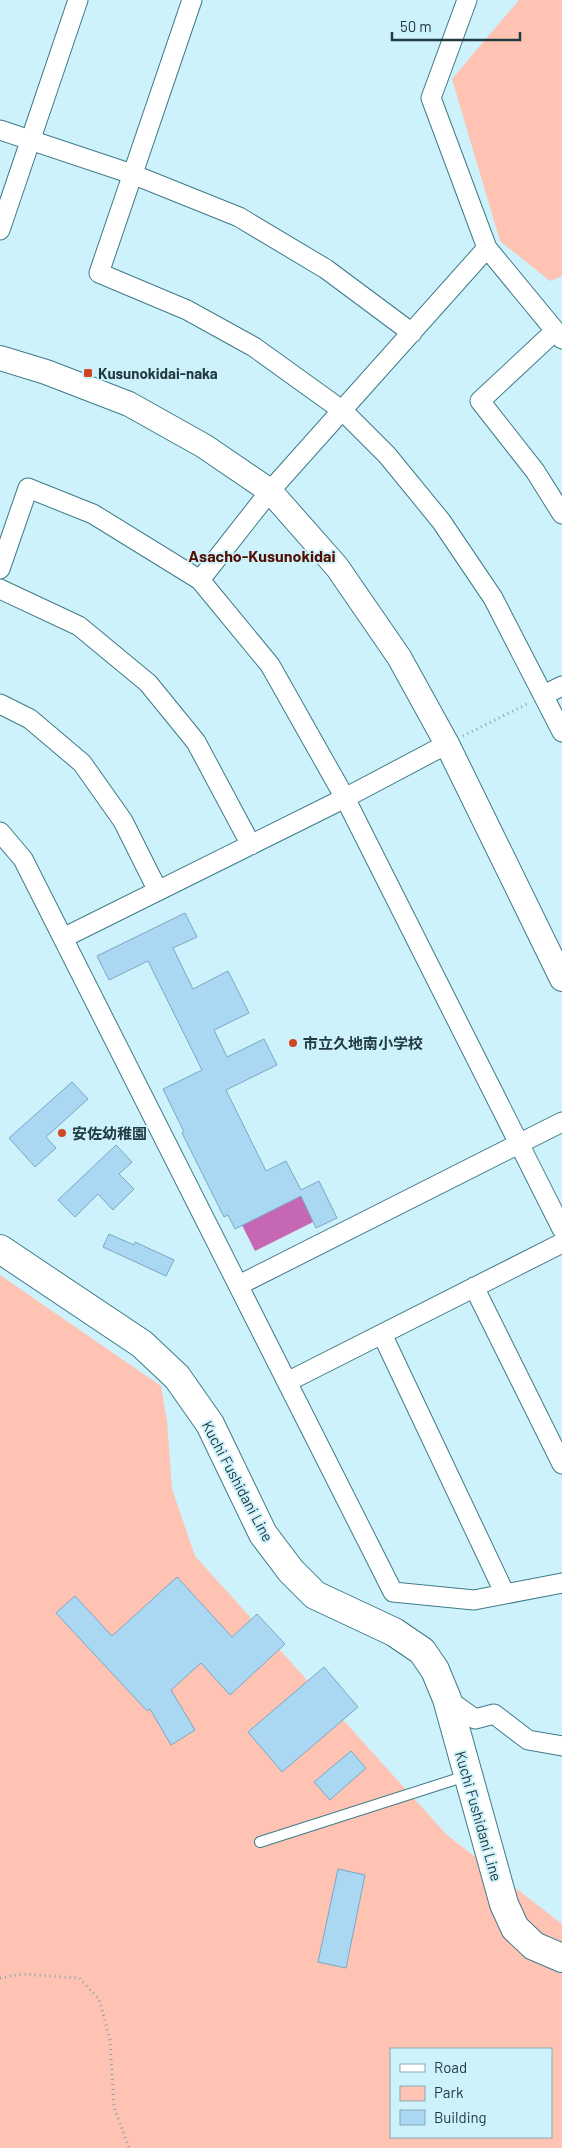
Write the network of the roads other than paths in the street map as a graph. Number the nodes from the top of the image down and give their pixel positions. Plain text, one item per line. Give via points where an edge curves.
1 (78, 0) edge
2 (192, 0) edge
3 (467, 0) edge
4 (0, 130) edge
5 (31, 140) junction
6 (132, 174) junction
7 (0, 230) edge
8 (488, 248) junction
9 (412, 333) junction
10 (558, 335) edge
11 (0, 358) edge
12 (343, 411) junction
13 (270, 491) junction
14 (562, 514) edge
15 (0, 569) edge
16 (200, 580) junction
17 (0, 589) edge
18 (562, 686) edge
19 (539, 698) junction
20 (0, 704) edge
21 (562, 732) edge
22 (452, 742) junction
23 (344, 798) junction
24 (0, 832) edge
25 (251, 845) junction
26 (158, 891) junction
27 (63, 938) junction
28 (562, 979) edge
29 (562, 1122) edge
30 (519, 1144) junction
31 (562, 1230) edge
32 (562, 1243) edge
33 (0, 1249) edge
34 (239, 1285) junction
35 (474, 1287) junction
36 (382, 1334) junction
37 (287, 1382) junction
38 (562, 1464) edge
39 (562, 1583) edge
40 (505, 1594) junction
41 (447, 1699) junction
42 (562, 1746) edge
43 (467, 1775) junction
44 (260, 1842) dead end
45 (562, 1958) edge

1 - 5 street
2 - 6 street
3 - 8 street via 431,98
4 - 5 street
5 - 6 street
5 - 7 street
6 - 9 street via 239,217 326,269
6 - 12 street via 99,273 187,310 254,347
8 - 9 street
8 - 10 street
9 - 12 street
10 - 14 street via 480,401 535,471
11 - 13 street via 130,404 204,446
12 - 13 street
12 - 19 street via 387,455 441,521 493,598
13 - 16 street
13 - 22 street via 337,567
15 - 16 street via 28,488 93,514
16 - 23 street via 270,665
17 - 25 street via 79,626 148,682 196,742
18 - 19 street
19 - 21 street
20 - 26 street via 30,719 82,764 123,821
22 - 23 street
22 - 28 street
23 - 25 street
23 - 30 street
24 - 27 street via 23,859
25 - 26 street
26 - 27 street
27 - 34 street
29 - 30 street
30 - 31 street
30 - 34 street
32 - 35 street
33 - 41 main road, Kuchi Fushidani Line via 142,1344 177,1377 210,1424 263,1534 291,1571 315,1594 394,1632 422,1651
34 - 37 street
35 - 36 street
35 - 38 street
36 - 37 street
36 - 40 street
37 - 40 street via 393,1592 474,1600
39 - 40 street
41 - 42 street via 476,1718 494,1714 528,1740
41 - 43 main road, Kuchi Fushidani Line
43 - 44 lane
43 - 45 main road, Kuchi Fushidani Line via 504,1904 515,1928 534,1946

